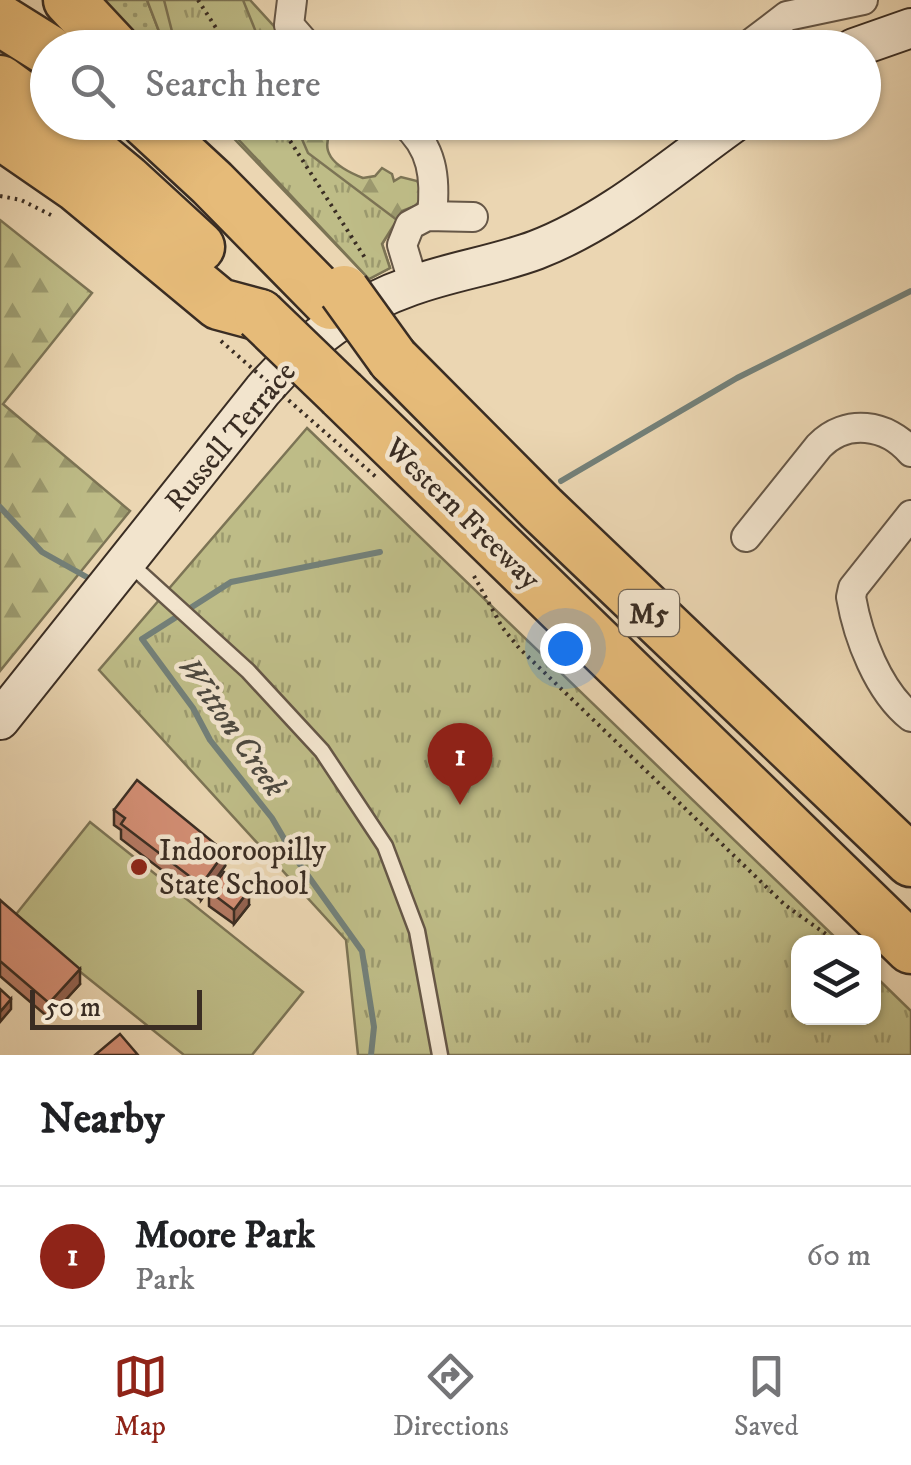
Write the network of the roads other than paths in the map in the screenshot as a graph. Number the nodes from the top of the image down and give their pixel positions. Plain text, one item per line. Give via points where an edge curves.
1 (68, 0) edge
2 (292, 0) edge
3 (863, 0) edge
4 (0, 20) edge
5 (911, 28) edge
6 (97, 30) edge
7 (293, 30) edge
8 (775, 30) edge
9 (30, 39) edge
10 (881, 39) edge
11 (0, 81) edge
12 (30, 103) edge
13 (0, 133) edge
14 (77, 140) edge
15 (166, 140) edge
16 (200, 140) edge
17 (421, 140) edge
18 (708, 140) edge
19 (432, 215) junction
20 (473, 217) dead end
21 (307, 266) junction
22 (414, 284) junction
23 (240, 328) junction
24 (911, 452) edge
25 (911, 515) edge
26 (746, 537) dead end
27 (127, 561) junction
28 (911, 717) edge
29 (0, 720) edge
30 (911, 861) edge
31 (911, 948) edge
32 (440, 1055) edge

1 - 6 highway
2 - 7 street
3 - 8 street via 798,12
4 - 9 highway
5 - 10 main road
11 - 12 highway
13 - 23 highway via 78,187
14 - 23 highway, Western Freeway / M5 via 231,278
15 - 21 highway, Western Freeway / M5
16 - 21 highway
17 - 19 street via 429,156
18 - 22 main road, Russell Terrace via 574,232 535,250
19 - 20 street
19 - 22 street via 412,222 404,238
21 - 30 highway, Western Freeway / M5, bridge via 568,534
22 - 27 main road, Russell Terrace via 343,320 295,356
23 - 31 highway, Western Freeway / M5, bridge via 342,394
24 - 26 street via 880,428 833,434
25 - 28 street via 852,594 879,676
27 - 29 main road, Russell Terrace
27 - 32 lane via 248,671 322,752 385,846 416,931

